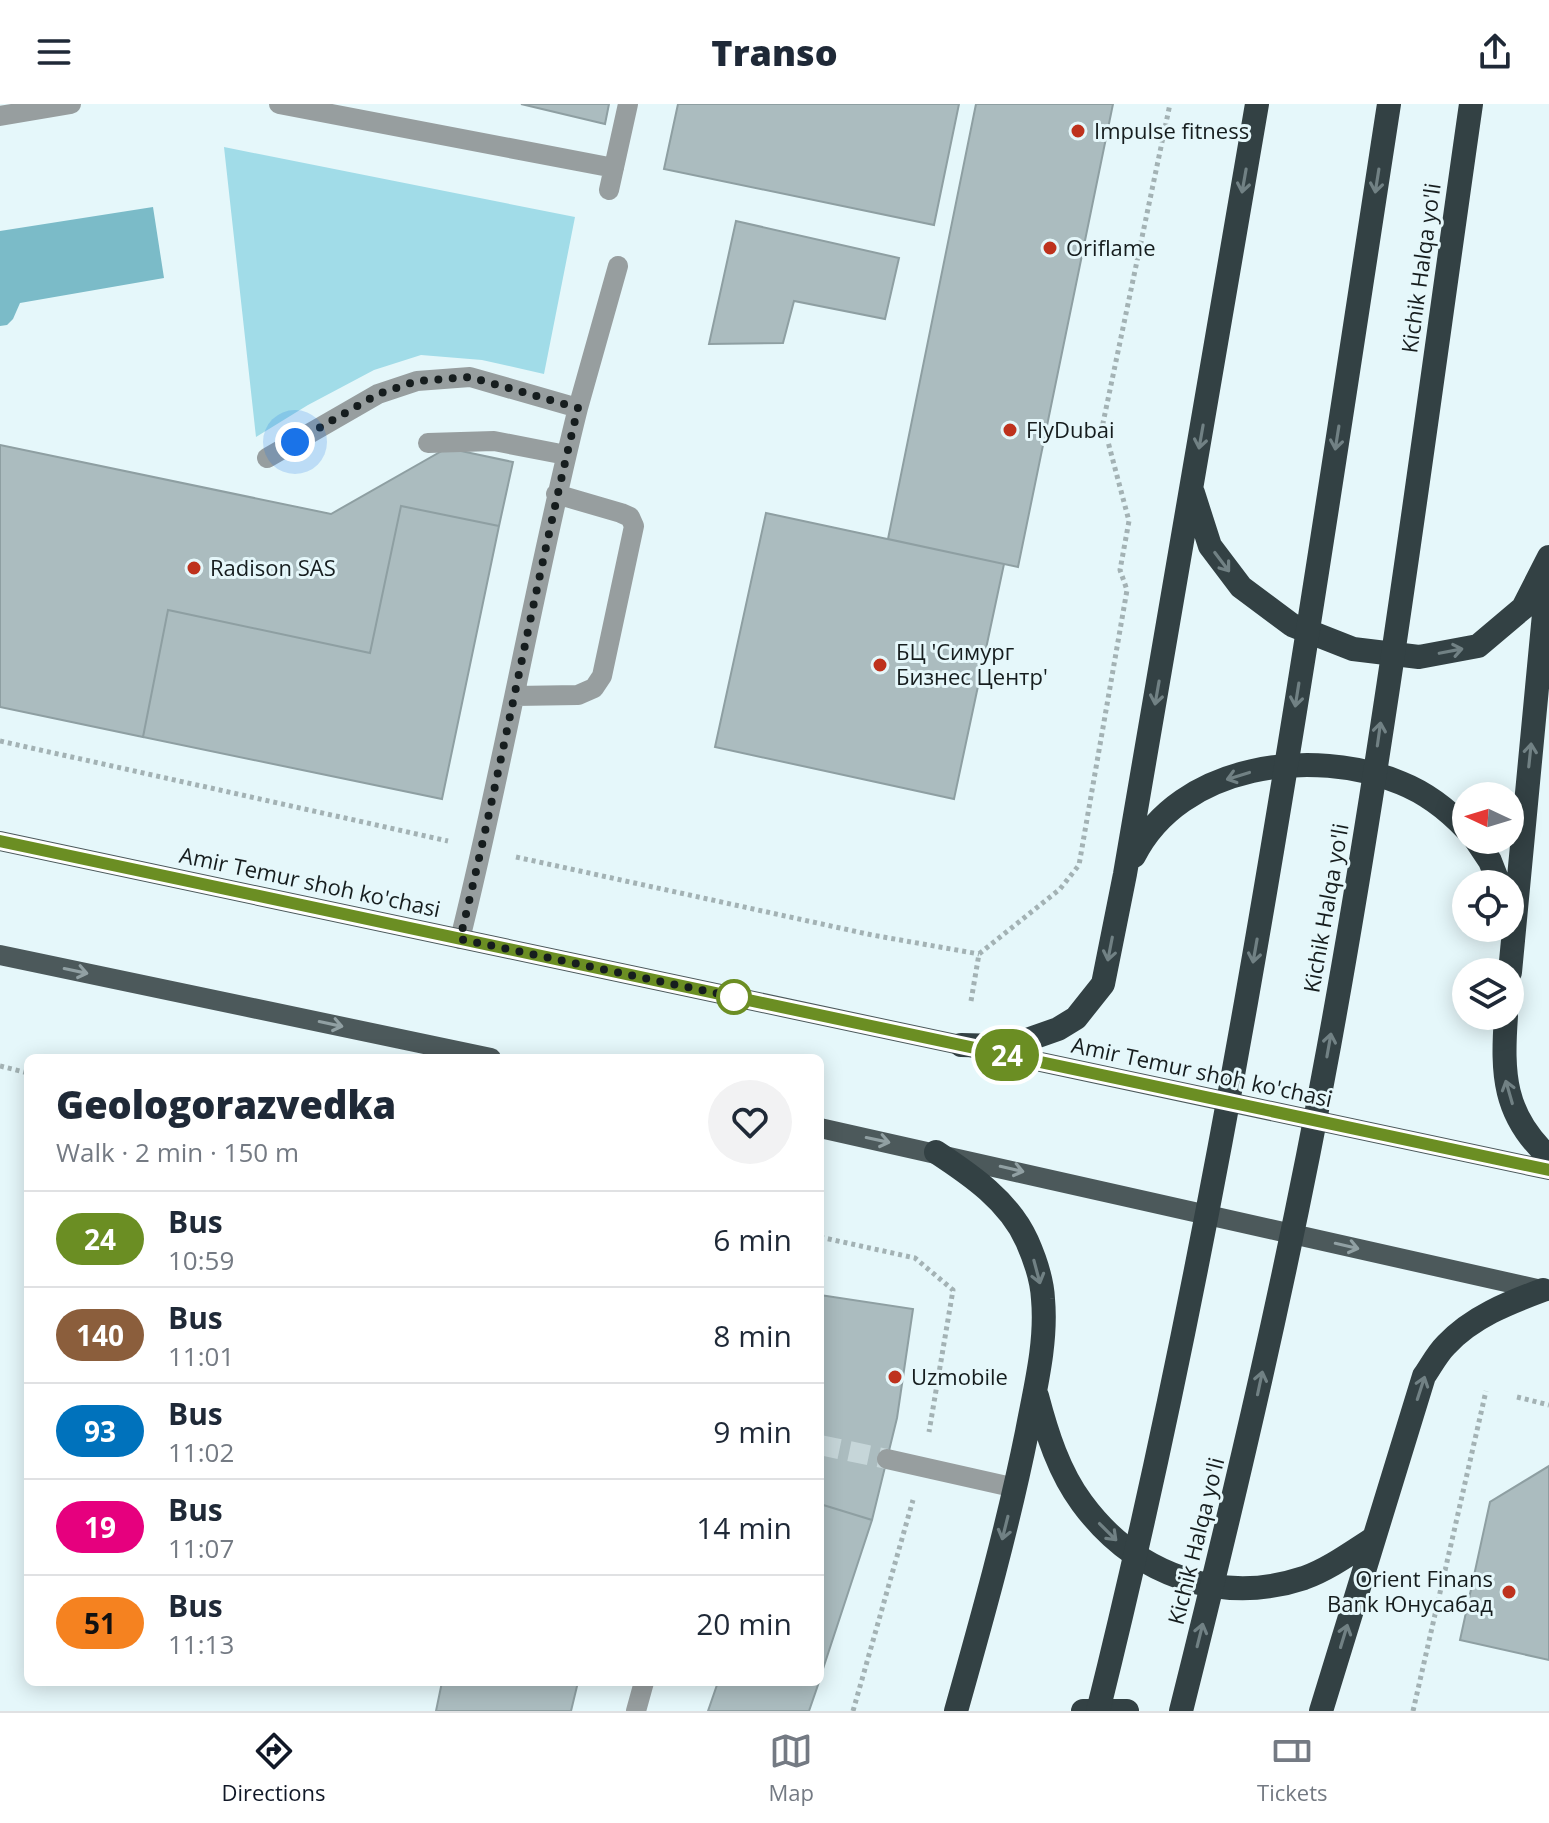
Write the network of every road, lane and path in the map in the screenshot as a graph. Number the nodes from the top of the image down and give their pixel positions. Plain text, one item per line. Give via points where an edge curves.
1 (71, 104) edge
2 (279, 104) edge
3 (628, 104) edge
4 (1170, 104) edge
5 (1257, 104) edge
6 (1389, 104) edge
7 (1471, 104) edge
8 (0, 116) edge
9 (614, 168) junction
10 (609, 190) dead end
11 (618, 266) dead end
12 (578, 408) junction
13 (428, 443) dead end
14 (566, 455) junction
15 (267, 458) dead end
16 (1192, 491) junction
17 (556, 494) junction
18 (1549, 557) edge
19 (1549, 565) edge
20 (515, 696) junction
21 (1452, 814) edge
22 (0, 841) edge
23 (1518, 870) edge
24 (1125, 874) junction
25 (460, 939) junction
26 (0, 955) edge
27 (971, 1001) dead end
28 (1505, 1030) edge
29 (961, 1045) junction
30 (472, 1054) edge
31 (0, 1066) edge
32 (24, 1072) edge
33 (824, 1129) edge
34 (936, 1152) junction
35 (1549, 1157) edge
36 (1549, 1170) edge
37 (824, 1238) edge
38 (915, 1258) dead end
39 (1546, 1291) edge
40 (1035, 1390) junction
41 (1486, 1391) dead end
42 (1517, 1397) dead end
43 (1549, 1405) edge
44 (887, 1459) tunnel mouth
45 (1016, 1488) junction
46 (1374, 1538) junction
47 (643, 1686) edge
48 (636, 1711) edge
49 (956, 1711) edge
50 (1083, 1711) edge
51 (1098, 1711) edge
52 (1127, 1711) edge
53 (1181, 1711) edge
54 (1321, 1711) edge
55 (1413, 1711) edge

1 - 8 street
2 - 9 street
3 - 9 street
4 - 27 path via 1103,423 1129,521 1120,570 1127,590 1079,865 1060,889 979,954
5 -> 16 highway
6 -> 51 highway, bridge via 1243,1022 1165,1425
53 -> 7 highway, Kichik Halqa yo'li, bridge via 1247,1443 1329,1046
9 - 10 street
11 - 12 street
12 - 14 street
12 - 15 street via 470,377 417,381 378,394
13 - 14 street via 494,441
14 - 17 street
16 -> 18 highway via 1210,546 1241,587 1292,625 1353,649 1419,657 1478,646 1523,608
16 -> 24 highway
17 - 20 street
17 - 20 street via 630,517 631,541 602,676 594,688 578,695
23 -> 19 highway
20 - 25 street
21 -> 24 highway via 1429,797 1368,773 1336,767 1271,768 1186,798 1145,835
22 - 25 main road, Amir Temur shoh ko'chasi
24 -> 29 highway via 1103,984 1076,1018 1021,1042
25 - 29 main road, Amir Temur shoh ko'chasi
26 -> 30 main road
35 -> 28 highway via 1521,1124 1509,1095 1503,1063
29 - 36 main road, Amir Temur shoh ko'chasi
31 - 32 path
33 -> 34 main road
34 -> 39 main road
34 -> 40 highway via 997,1198 1025,1238 1043,1298
37 - 38 path
46 -> 39 highway via 1424,1376 1445,1346 1472,1323 1502,1305
40 - 45 highway
40 -> 46 highway via 1054,1453 1082,1503 1118,1542 1172,1576 1252,1589 1305,1577
41 - 55 path
42 - 43 path
44 - 45 street
45 -> 49 highway
54 -> 46 highway
47 - 48 street
50 - 52 highway

